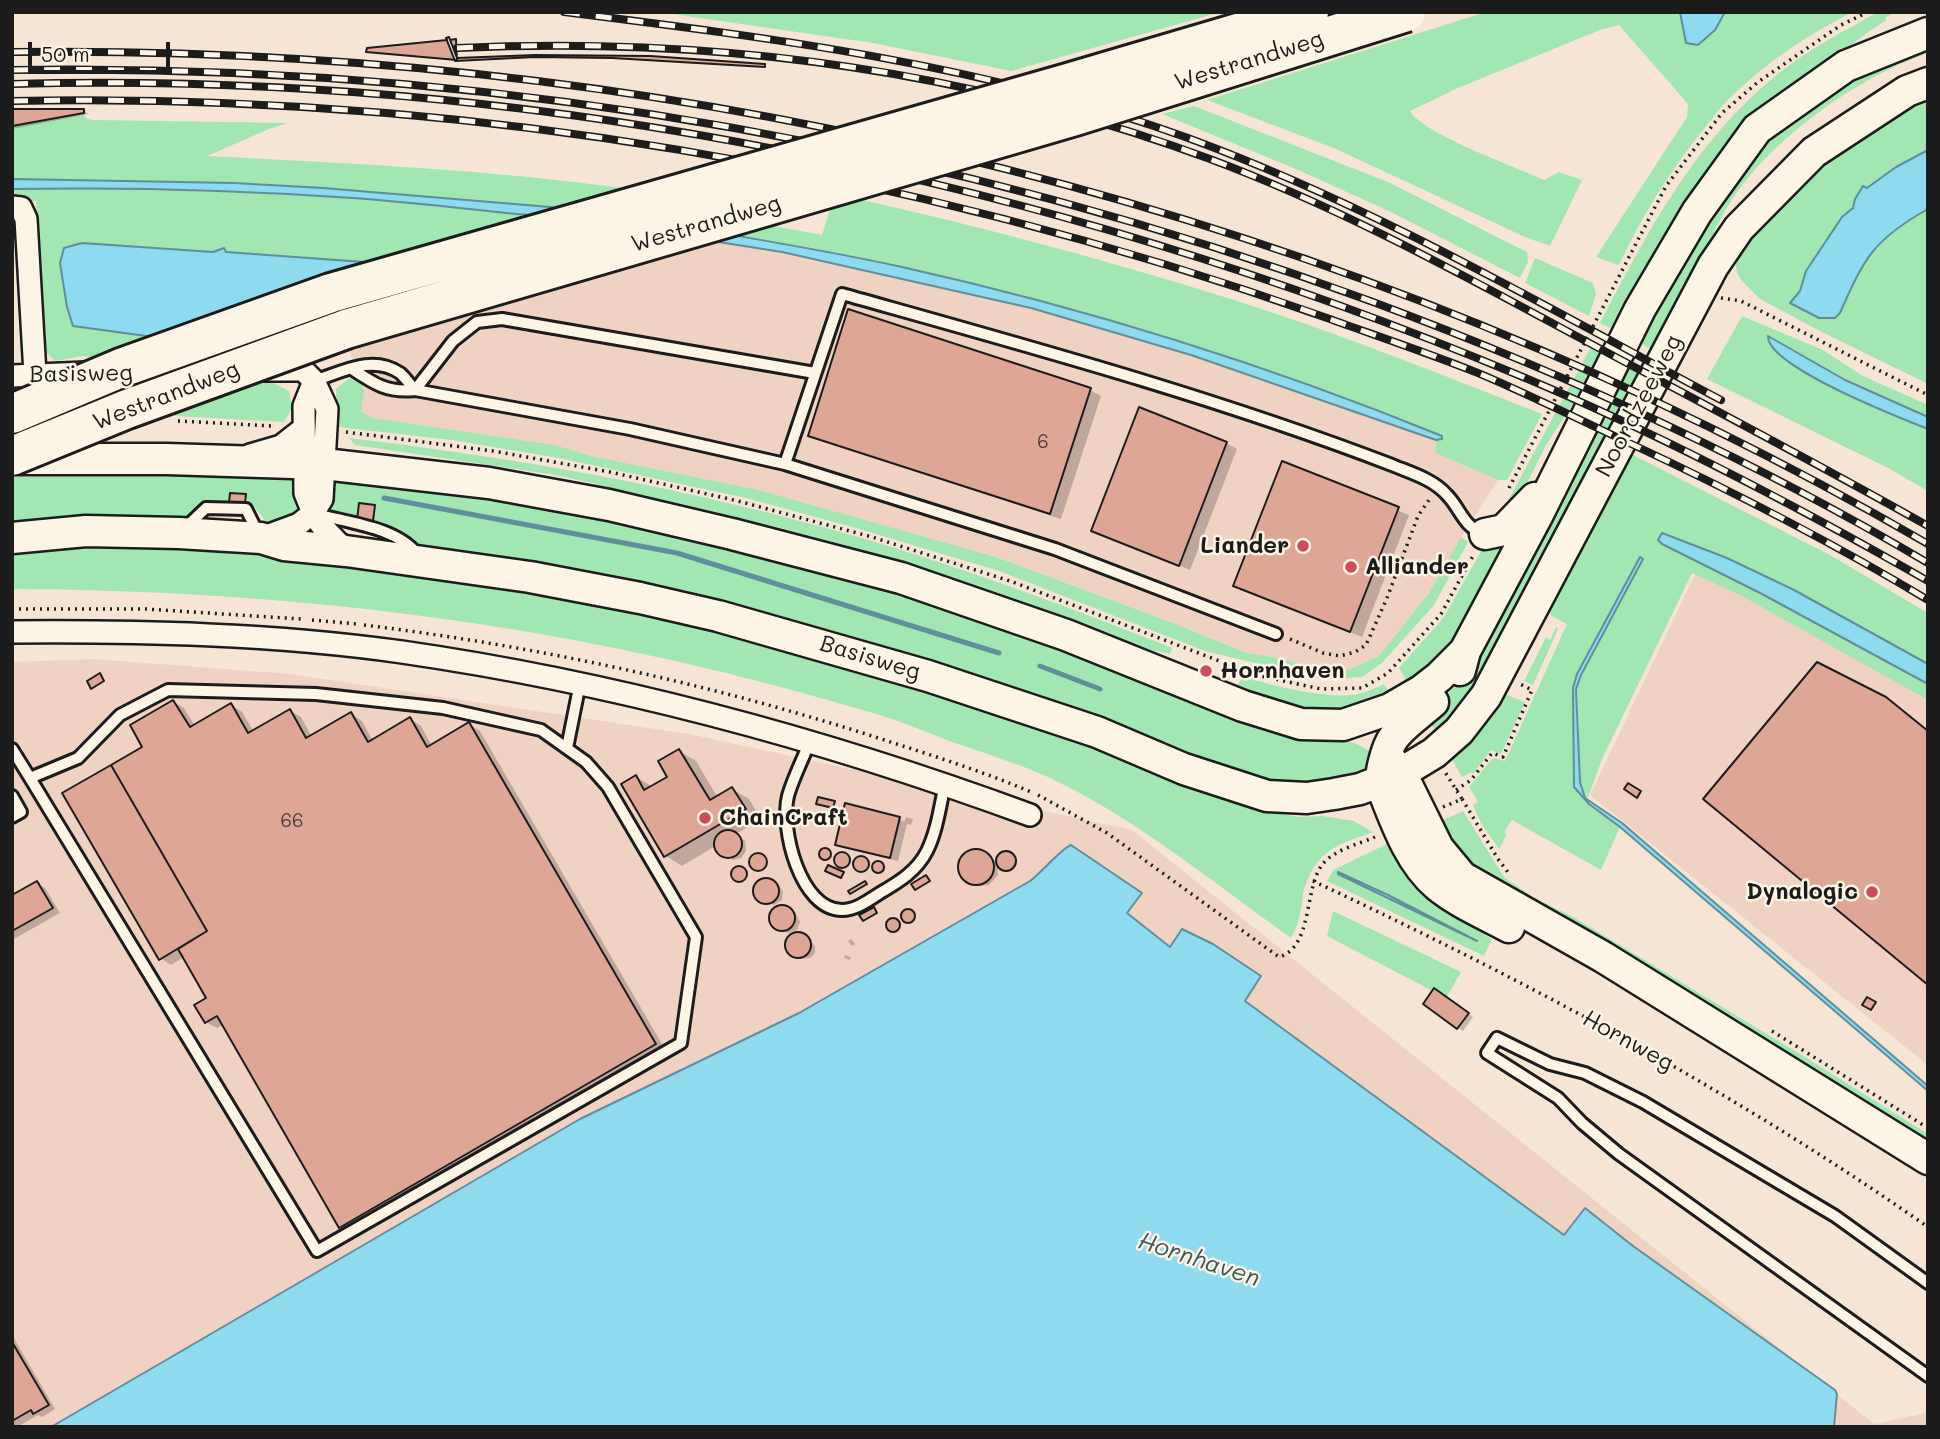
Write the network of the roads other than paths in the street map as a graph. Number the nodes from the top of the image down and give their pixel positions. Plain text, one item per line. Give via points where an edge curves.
1 (1309, 12) edge
2 (1406, 12) edge
3 (1928, 33) edge
4 (1928, 83) edge
5 (12, 207) edge
6 (352, 369) junction
7 (815, 373) junction
8 (35, 374) junction
9 (12, 376) edge
10 (314, 381) junction
11 (415, 390) junction
12 (12, 414) edge
13 (304, 428) junction
14 (12, 458) edge
15 (230, 461) junction
16 (314, 464) junction
17 (785, 464) junction
18 (1554, 482) junction
19 (313, 513) junction
20 (1485, 534) joint
21 (12, 538) edge
22 (261, 538) junction
23 (346, 551) junction
24 (422, 561) junction
25 (12, 632) edge
26 (1276, 634) road end
27 (1465, 651) junction
28 (580, 683) junction
29 (1353, 723) junction
30 (810, 741) junction
31 (566, 748) junction
32 (12, 749) edge
33 (1388, 769) junction
34 (30, 778) junction
35 (945, 784) junction
36 (1334, 794) junction
37 (12, 796) edge
38 (1030, 815) dead end
39 (12, 817) edge
40 (1395, 821) junction
41 (1928, 1159) edge
42 (1928, 1172) edge
43 (1928, 1283) edge
44 (1928, 1376) edge

1 - 12 highway, Westrandweg, bridge via 331,293 121,368
2 - 14 highway, Westrandweg, bridge via 1075,116 346,329 127,409
3 - 18 main road, Noordzeeweg via 1846,66 1757,129 1672,253
4 - 33 main road, Noordzeeweg via 1814,152 1739,228 1713,267 1486,696 1459,731 1434,753
5 - 8 street via 21,208 26,219
6 - 10 lane
6 - 11 lane via 397,392
6 - 11 lane via 374,363 400,373
7 - 11 lane via 502,319 477,322 453,341
7 - 17 lane
7 - 20 lane via 842,294 1093,364 1263,418 1422,477 1449,496 1466,522
8 - 9 street, Basisweg
8 - 10 street, Basisweg via 303,370
10 - 13 street via 304,406
10 - 16 street via 327,409
11 - 17 lane via 630,429
13 - 15 street via 281,446
13 - 16 street
14 - 15 main road
15 - 16 main road
16 - 19 street via 322,499
16 - 29 main road via 489,483 733,534 901,578 1301,724
17 - 26 lane via 1055,549
18 - 20 main road via 1504,530
18 - 27 main road, Noordzeeweg
19 - 22 street, Basisweg via 299,524
19 - 23 street
19 - 24 lane via 384,532 410,544
21 - 22 main road, Basisweg via 86,531
22 - 23 main road, Basisweg
23 - 24 main road, Basisweg
24 - 36 main road, Basisweg via 530,577 718,616 998,698 1267,796
25 - 28 street via 257,639 400,652
27 - 29 main road, Noordzeeweg via 1421,691
27 - 33 main road, Noordzeeweg via 1457,678 1396,733
28 - 30 street
28 - 31 lane
29 - 33 main road
30 - 35 street
30 - 35 lane via 788,796 789,827 804,883 817,901 832,909 857,906 911,873 928,850
31 - 34 lane via 541,730 443,708 316,694 168,690 120,715 78,758
31 - 34 lane via 608,787 696,937 681,1043 317,1251
32 - 34 lane
33 - 36 main road, Basisweg
33 - 40 main road, Hornweg
33 - 41 main road via 1446,861 1462,877 1603,957
35 - 38 street
36 - 40 main road
37 - 39 lane via 21,812
40 - 42 main road, Hornweg via 1414,858 1436,885 1456,899 1581,965
43 - 44 lane via 1835,1216 1643,1102 1497,1038 1487,1053 1558,1098 1619,1154

